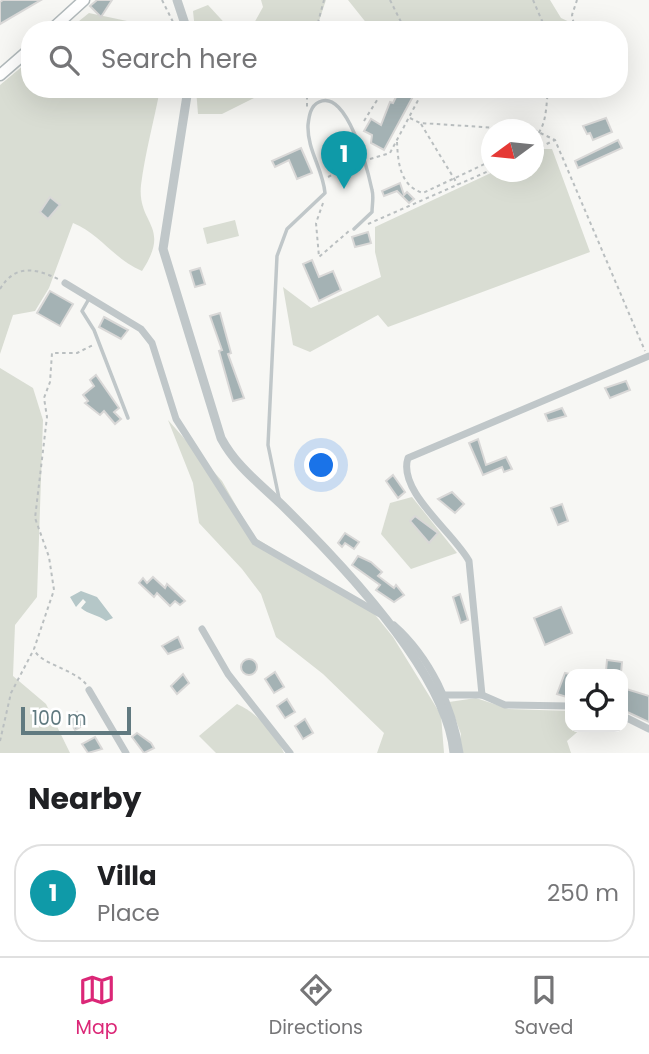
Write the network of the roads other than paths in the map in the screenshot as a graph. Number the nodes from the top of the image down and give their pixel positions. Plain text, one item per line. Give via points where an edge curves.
1 (84, 0) edge
2 (177, 0) edge
3 (61, 21) edge
4 (184, 21) edge
5 (21, 57) edge
6 (0, 75) edge
7 (186, 98) edge
8 (354, 229) road end
9 (65, 283) road end
10 (90, 297) junction
11 (649, 354) edge
12 (128, 418) dead end
13 (280, 504) junction
14 (385, 618) junction
15 (202, 629) dead end
16 (89, 690) road end
17 (444, 695) junction
18 (482, 695) junction
19 (565, 706) edge
20 (628, 718) edge
21 (649, 729) edge
22 (126, 753) edge
23 (290, 753) edge
24 (454, 753) edge
25 (460, 753) edge

1 - 3 main road
2 - 4 street
5 - 6 main road
7 - 13 street via 163,235 165,262 221,438 236,462
8 - 13 lane via 372,212 373,192 341,107 318,102 309,116 312,152 325,193 287,229 277,256 268,445
9 - 10 street
10 - 12 lane via 82,311
10 - 14 street via 141,329 152,343 176,419 255,542
11 - 18 street via 408,458 405,468 410,485 468,561
13 - 14 street
14 - 17 street via 400,631
14 - 24 street via 441,709
15 - 23 street via 228,674
16 - 22 street
17 - 18 street
17 - 25 street
18 - 19 street via 505,705
20 - 21 street

